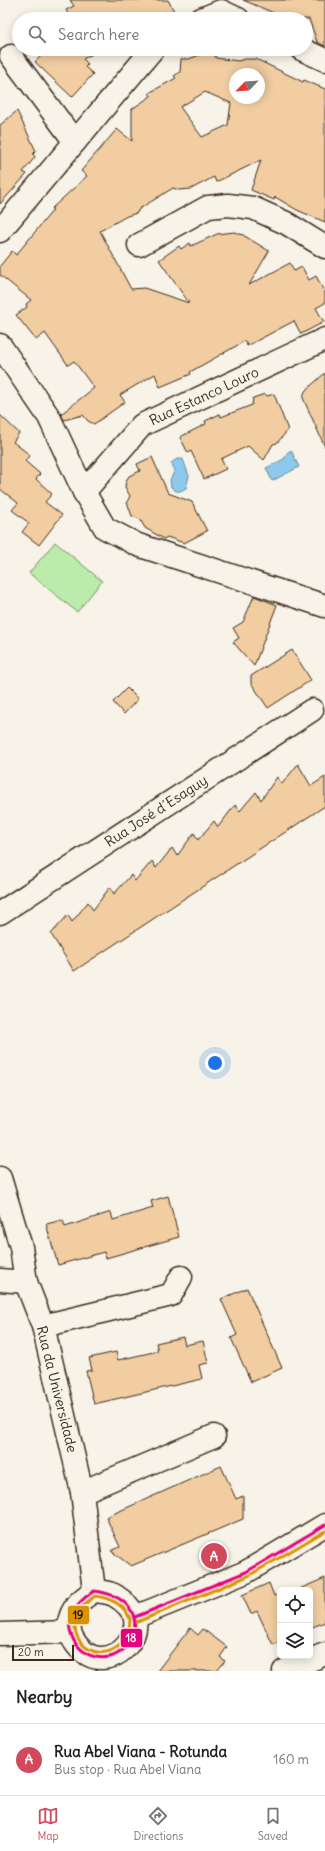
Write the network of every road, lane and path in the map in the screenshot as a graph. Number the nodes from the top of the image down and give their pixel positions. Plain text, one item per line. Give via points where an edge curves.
1 (313, 54) edge
2 (11, 56) dead end
3 (147, 56) edge
4 (325, 60) edge
5 (75, 142) junction
6 (0, 232) edge
7 (138, 245) dead end
8 (325, 247) edge
9 (325, 339) edge
10 (0, 345) edge
11 (84, 492) junction
12 (325, 606) edge
13 (312, 710) dead end
14 (0, 913) edge
15 (1, 1185) edge
16 (181, 1277) dead end
17 (0, 1280) edge
18 (26, 1282) junction
19 (43, 1326) junction
20 (214, 1436) dead end
21 (82, 1492) junction
22 (325, 1525) edge
23 (94, 1591) junction
24 (135, 1617) junction
25 (70, 1632) junction
26 (0, 1634) edge
27 (325, 1654) edge
28 (101, 1665) edge
29 (284, 1671) edge

1 - 4 street
2 - 5 street
3 - 5 street
5 - 6 street
7 - 8 street via 208,207 228,205 253,208 286,223
9 - 11 street, Rua Estanco Louro via 142,425
10 - 11 street via 49,417
11 - 12 street via 105,528 138,545
13 - 14 street, Rua José d´Esaguy
15 - 18 street, Rua da Universidade via 21,1247
16 - 19 street via 171,1295
17 - 18 street
18 - 19 street, Rua da Universidade
19 - 21 street, Rua da Universidade
20 - 21 street
21 - 23 street, Rua da Universidade
22 - 24 street via 246,1572
23 - 24 street via 116,1596 126,1604
23 - 25 street via 75,1607 70,1619
24 - 28 street via 134,1632 127,1646
25 - 26 street
25 - 28 street via 76,1645
27 - 29 street

